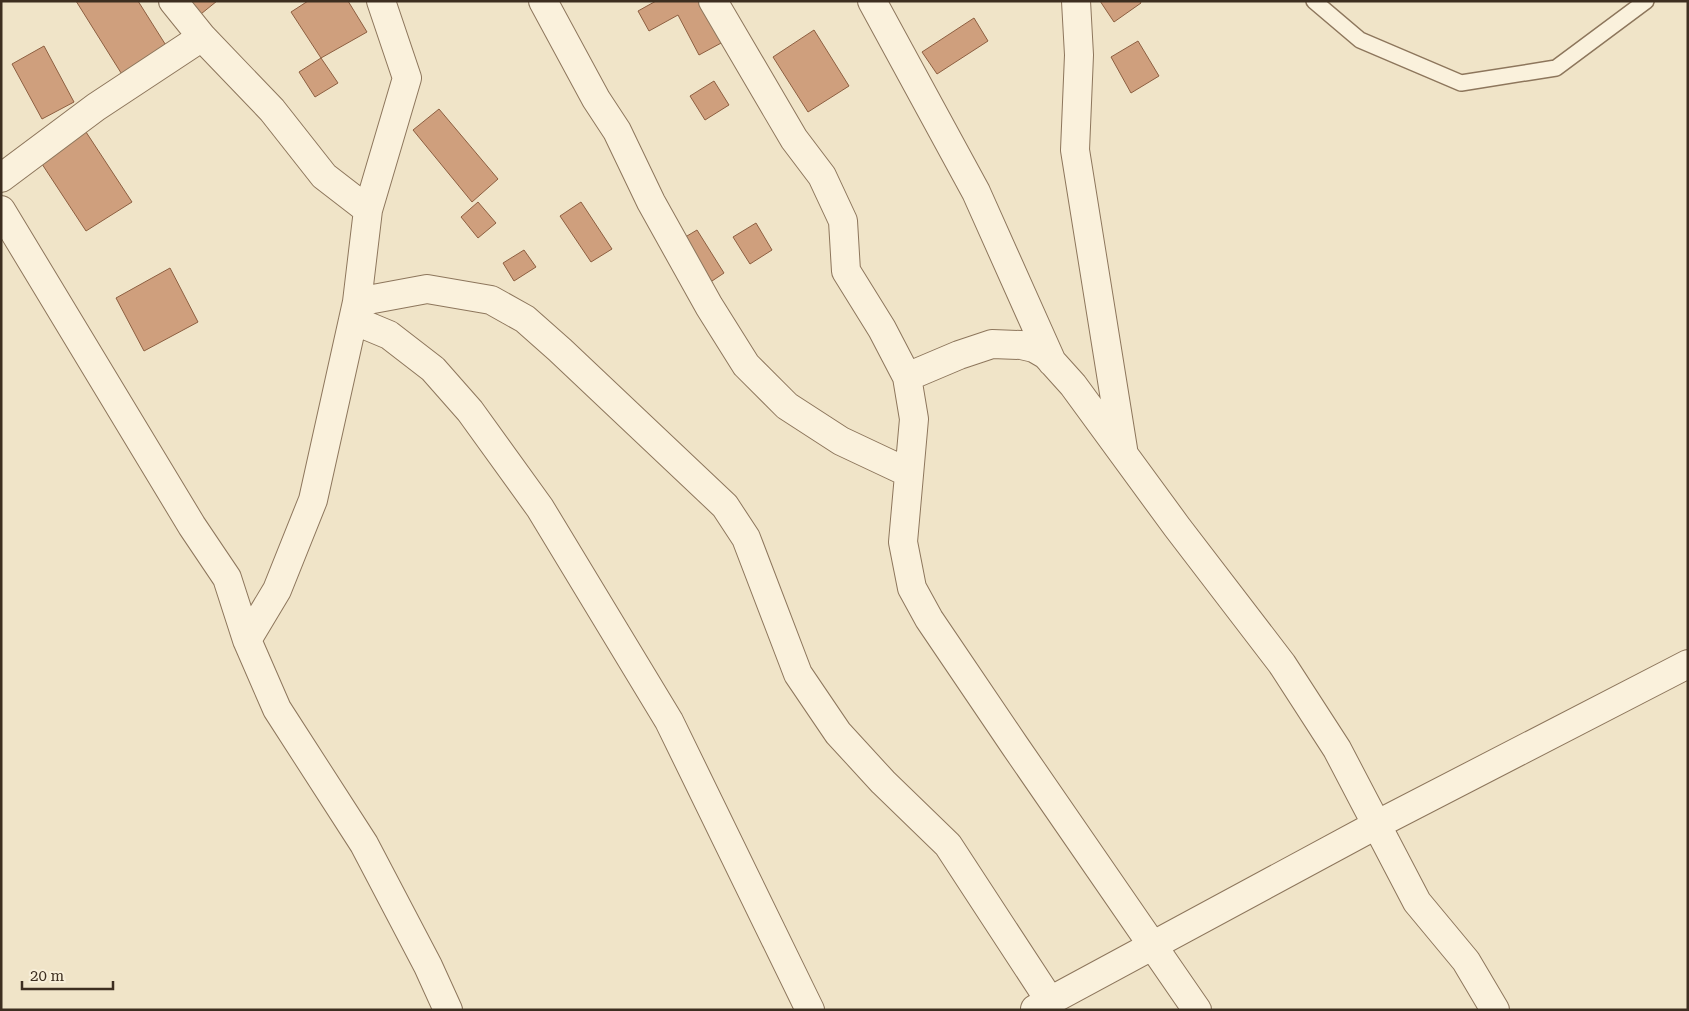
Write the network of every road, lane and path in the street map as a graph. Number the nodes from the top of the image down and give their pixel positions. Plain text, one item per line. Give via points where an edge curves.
1 (173, 1) edge
2 (381, 1) edge
3 (543, 1) edge
4 (713, 1) edge
5 (872, 1) edge
6 (1076, 1) edge
7 (1314, 1) edge
8 (1646, 1) edge
9 (202, 37) junction
10 (1, 178) edge
11 (1, 210) edge
12 (368, 210) junction
13 (355, 311) junction
14 (1052, 362) junction
15 (908, 377) junction
16 (1124, 453) junction
17 (909, 474) junction
18 (247, 640) junction
19 (1688, 664) edge
20 (1376, 825) junction
21 (1152, 946) junction
22 (1041, 1005) edge
23 (448, 1010) edge
24 (810, 1010) edge
25 (1198, 1010) edge
26 (1495, 1010) edge

1 - 9 street
2 - 12 street via 407,78
3 - 17 street via 596,99 618,131 651,202 709,306 746,364 787,406 841,441
4 - 15 street via 794,139 822,176 843,221 846,272 882,328
5 - 14 street via 976,192
6 - 16 street via 1079,55 1075,150
7 - 8 lane via 1360,40 1461,83 1556,68
9 - 10 street via 96,107
9 - 12 street via 272,110 324,176
11 - 18 street via 192,526 227,578
12 - 13 street
13 - 18 street via 313,500 278,590
13 - 22 street via 427,289 491,300 525,319 725,506 746,538 798,674 838,733 948,845
13 - 24 street via 433,369 470,411 540,508 669,720
14 - 15 street via 1034,348 1021,344 992,344
14 - 16 street
15 - 17 street via 914,419
16 - 20 street via 1282,664 1337,750
17 - 21 street via 903,542 912,588 929,619
18 - 23 street via 276,710 364,844
19 - 20 street
20 - 21 street
20 - 26 street via 1418,902 1466,961
21 - 22 street
21 - 25 street

